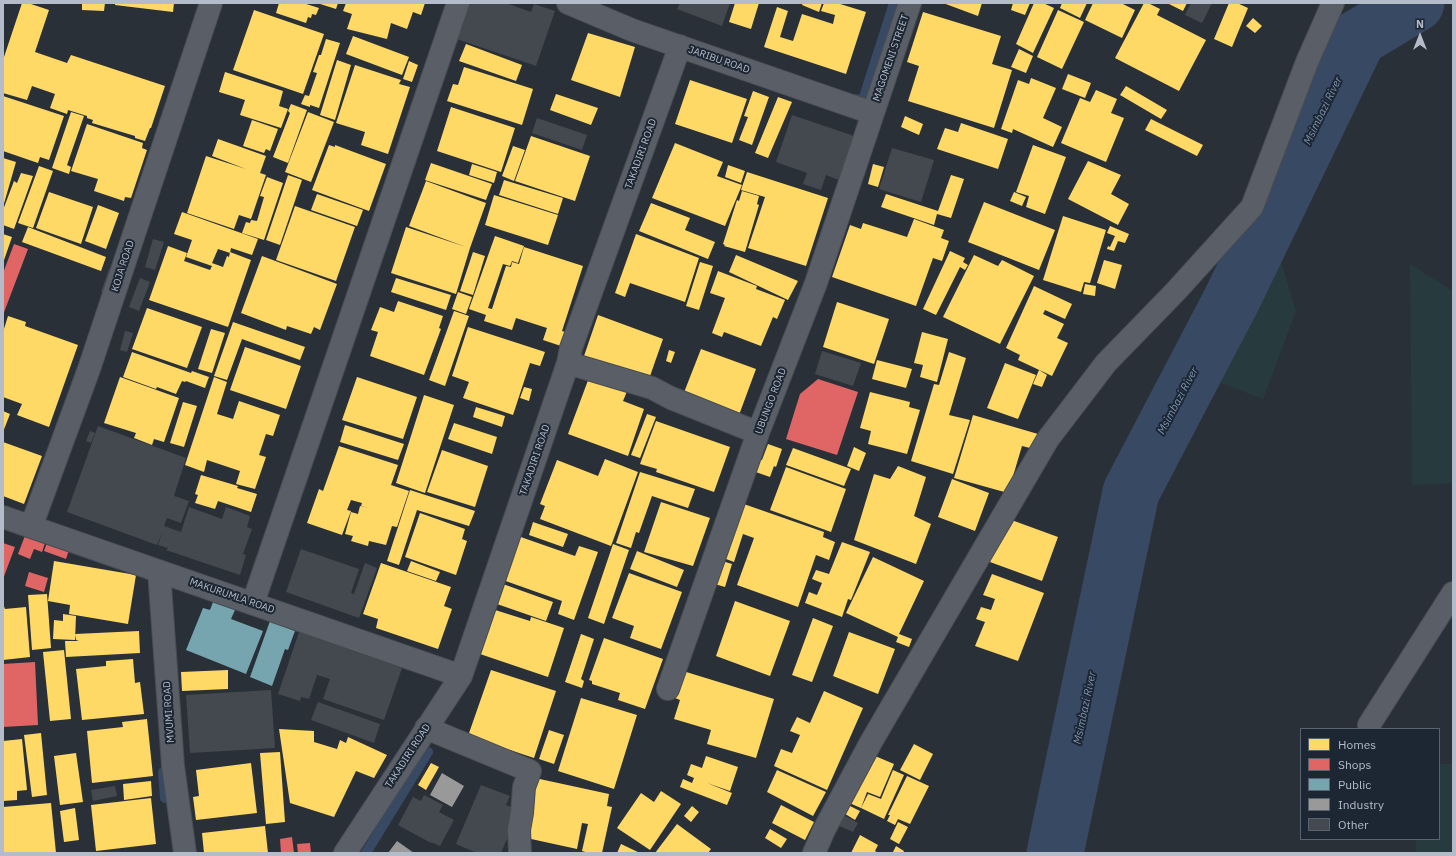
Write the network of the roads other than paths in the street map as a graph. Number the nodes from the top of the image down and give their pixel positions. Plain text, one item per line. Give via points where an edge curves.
1 (211, 3) edge
2 (458, 3) edge
3 (568, 3) edge
4 (910, 3) edge
5 (1333, 3) edge
6 (680, 46) junction
7 (872, 113) junction
8 (568, 364) junction
9 (758, 433) junction
10 (3, 517) edge
11 (31, 527) junction
12 (159, 571) junction
13 (1453, 593) edge
14 (253, 603) junction
15 (460, 676) junction
16 (668, 689) dead end
17 (1369, 725) dead end
18 (426, 728) junction
19 (185, 853) edge
20 (345, 853) edge
21 (520, 853) edge
22 (814, 853) edge

1 - 11 street, KOJA ROAD via 89,369
2 - 14 street
3 - 6 street, JARIBU ROAD via 632,30
4 - 7 street, MAGOMENI STREET
5 - 22 street via 1252,207 1106,364 1048,439 871,742
6 - 7 street, JARIBU ROAD
6 - 8 street, TAKADIRI ROAD via 571,348
7 - 9 street, UBUNGO ROAD via 816,283
8 - 9 street via 652,388
8 - 15 street, TAKADIRI ROAD
9 - 16 street, UBUNGO ROAD
10 - 11 street, MAKURUMLA ROAD
11 - 12 street, MAKURUMLA ROAD
12 - 14 street, MAKURUMLA ROAD
12 - 19 street, MVUMI ROAD via 173,766
13 - 17 street
14 - 15 street, MAKURUMLA ROAD
15 - 18 street, TAKADIRI ROAD
18 - 20 street, TAKADIRI ROAD
18 - 21 street via 530,770 524,787 518,830

